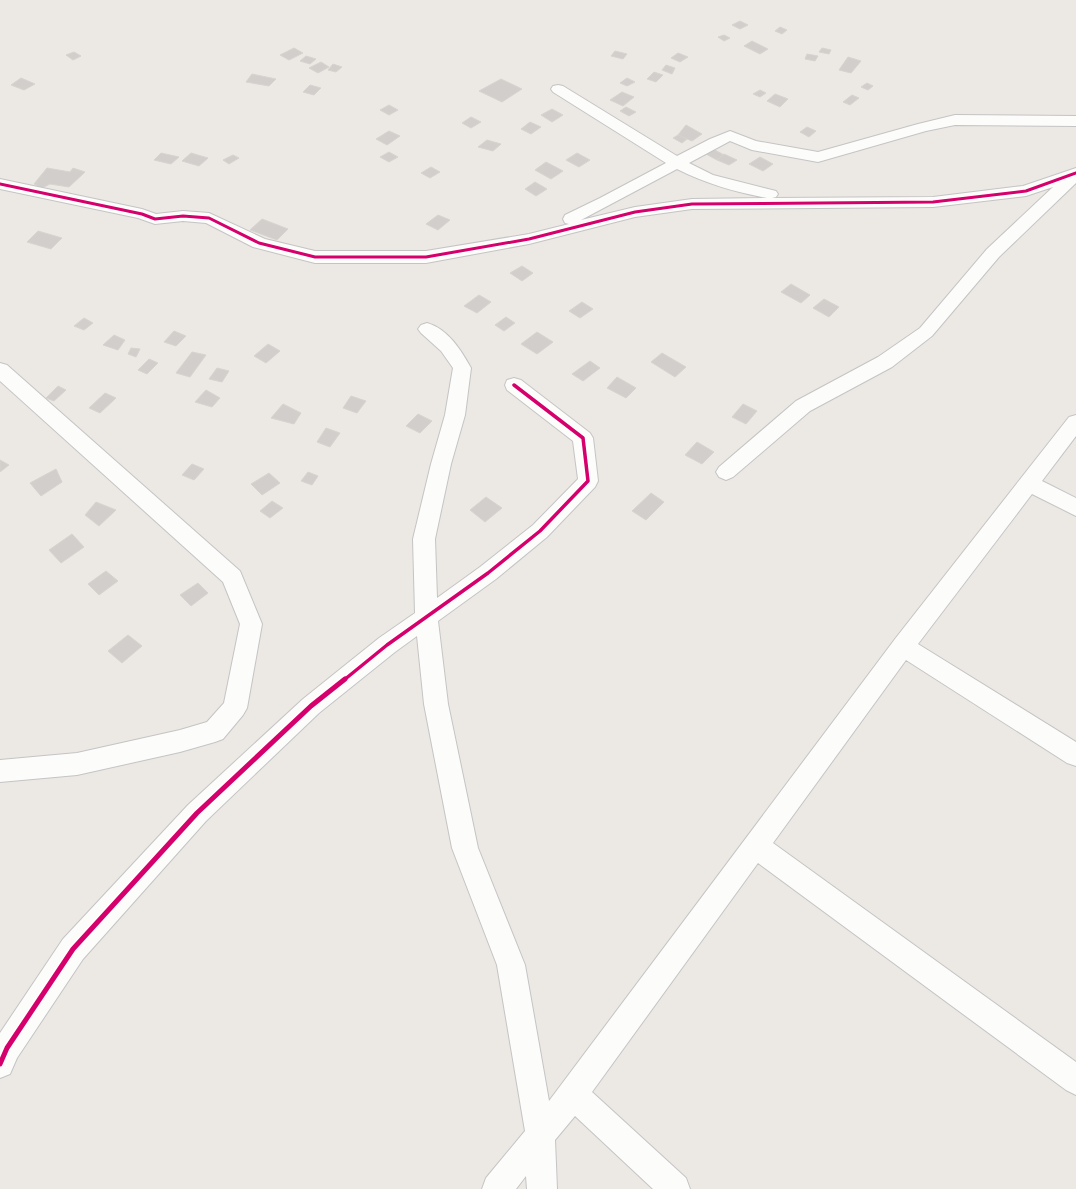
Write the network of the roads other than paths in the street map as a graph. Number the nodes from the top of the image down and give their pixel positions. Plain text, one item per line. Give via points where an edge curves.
1 (558, 89) dead end
2 (1076, 121) edge
3 (677, 163) junction
4 (1076, 174) edge
5 (0, 184) edge
6 (816, 203) junction
7 (529, 240) junction
8 (427, 329) dead end
9 (0, 370) edge
10 (514, 385) dead end
11 (1076, 422) edge
12 (726, 472) dead end
13 (1029, 483) junction
14 (1076, 508) edge
15 (426, 618) junction
16 (903, 646) junction
17 (1076, 754) edge
18 (0, 771) edge
19 (755, 845) junction
20 (0, 1064) edge
21 (1076, 1080) edge
22 (573, 1094) junction
23 (540, 1134) junction
24 (497, 1189) edge
25 (542, 1189) edge
26 (675, 1189) edge

1 - 3 street
2 - 3 street via 955,120 818,157 752,144 730,136
3 - 6 street via 707,178 745,189
3 - 7 street
4 - 6 street via 1026,191 933,202
4 - 12 street via 993,253 926,332 885,362 803,406
5 - 7 street via 142,214 155,219 183,216 209,218 259,243 315,257 426,257
6 - 7 street via 692,204 635,212
8 - 15 street via 448,346 462,368 455,416 424,539
9 - 18 street via 232,577 251,624 235,708 215,731 77,764
10 - 15 street via 583,438 588,480 540,531
11 - 13 street
13 - 14 street
13 - 16 street
15 - 20 street via 387,645 311,706 197,813 73,949 7,1048
15 - 23 street via 436,704 465,848 511,965
16 - 17 street
16 - 19 street
19 - 21 street
19 - 22 street
22 - 23 street
22 - 26 street
23 - 24 street
23 - 25 street

